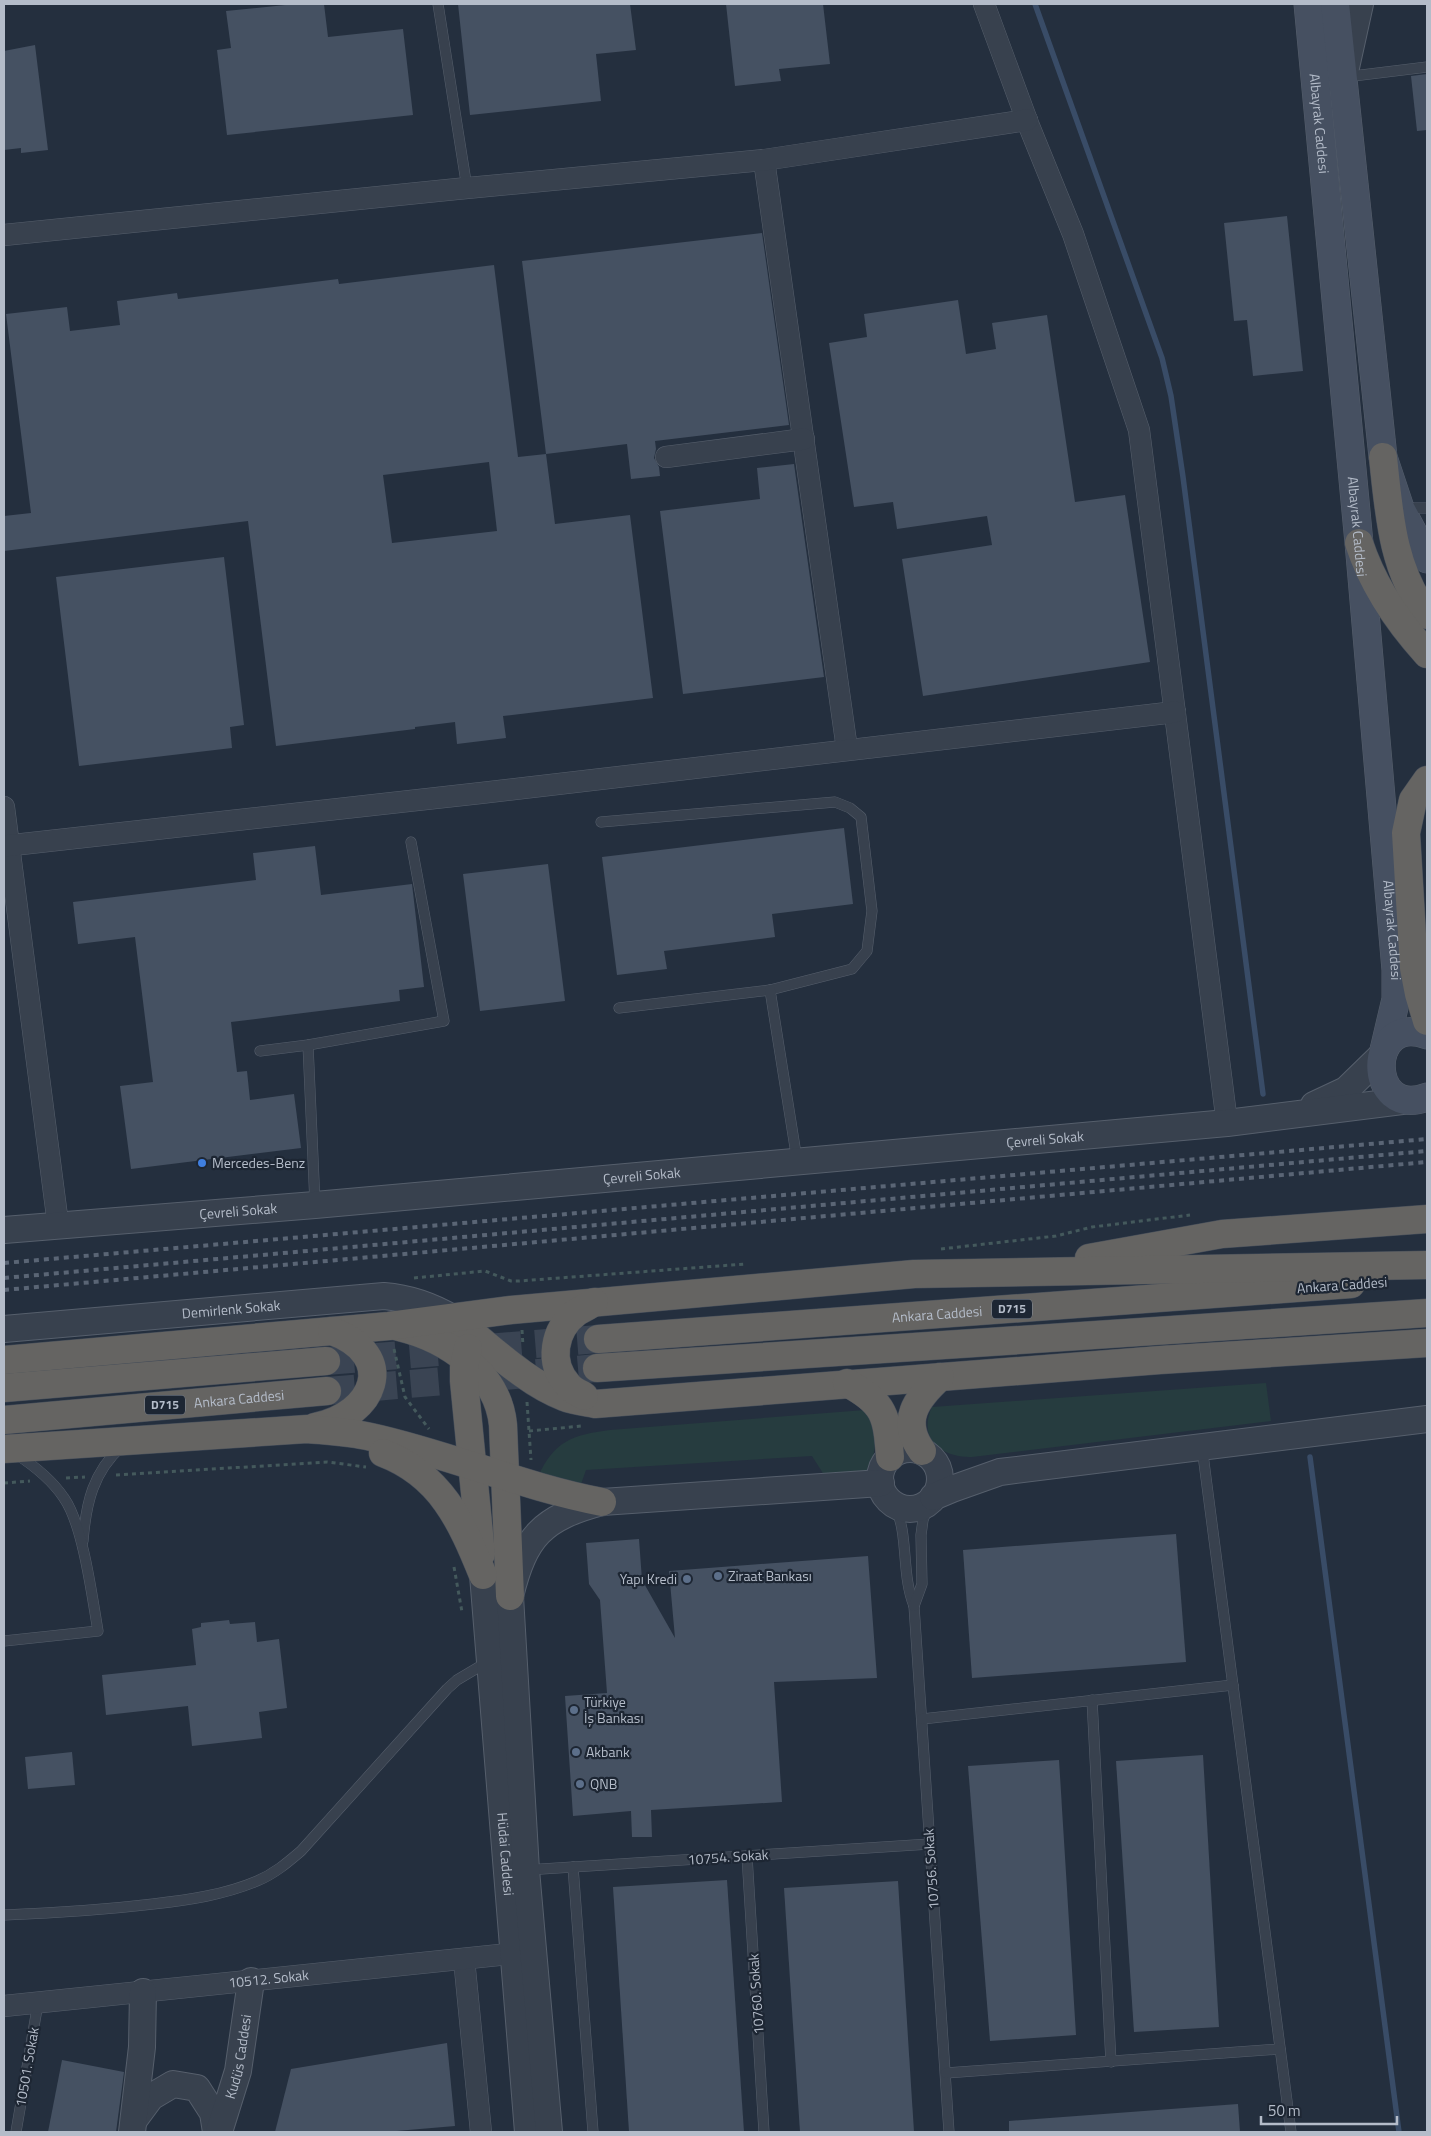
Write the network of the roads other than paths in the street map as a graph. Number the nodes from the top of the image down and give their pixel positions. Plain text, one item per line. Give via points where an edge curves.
1 (438, 4) edge
2 (984, 4) edge
3 (1336, 4) edge
4 (1360, 4) edge
5 (1307, 6) edge
6 (1427, 66) edge
7 (1344, 77) junction
8 (1027, 120) junction
9 (764, 160) junction
10 (467, 188) junction
11 (4, 236) edge
12 (804, 439) junction
13 (666, 457) dead end
14 (1383, 458) joint
15 (1394, 508) junction
16 (1427, 508) edge
17 (1359, 543) junction
18 (1427, 558) edge
19 (1427, 615) edge
20 (1427, 654) edge
21 (1175, 712) junction
22 (847, 749) junction
23 (1427, 780) edge
24 (4, 807) edge
25 (601, 822) dead end
26 (411, 842) dead end
27 (6, 846) edge
28 (770, 990) junction
29 (619, 1008) dead end
30 (1427, 1021) edge
31 (1427, 1035) edge
32 (308, 1045) junction
33 (260, 1051) dead end
34 (1383, 1052) junction
35 (1421, 1098) edge
36 (1280, 1117) junction
37 (1227, 1123) junction
38 (797, 1160) junction
39 (315, 1205) junction
40 (1427, 1219) edge
41 (58, 1224) junction
42 (4, 1230) edge
43 (1427, 1265) edge
44 (1006, 1272) junction
45 (1427, 1278) edge
46 (594, 1302) junction
47 (516, 1310) junction
48 (1423, 1314) edge
49 (454, 1319) junction
50 (392, 1326) junction
51 (4, 1329) edge
52 (332, 1331) junction
53 (476, 1336) junction
54 (598, 1339) tunnel mouth
55 (1427, 1343) edge
56 (4, 1360) edge
57 (465, 1360) junction
58 (1160, 1360) junction
59 (326, 1362) tunnel mouth
60 (598, 1368) tunnel mouth
61 (940, 1377) junction
62 (847, 1383) junction
63 (4, 1388) edge
64 (327, 1392) tunnel mouth
65 (612, 1402) junction
66 (1427, 1418) edge
67 (4, 1420) edge
68 (307, 1429) junction
69 (238, 1434) junction
70 (128, 1440) junction
71 (1202, 1446) junction
72 (6, 1449) edge
73 (928, 1456) junction
74 (890, 1457) junction
75 (474, 1467) junction
76 (1000, 1472) junction
77 (506, 1476) junction
78 (881, 1483) junction
79 (932, 1499) junction
80 (602, 1502) junction
81 (895, 1505) junction
82 (82, 1552) junction
83 (483, 1575) junction
84 (510, 1596) junction
85 (914, 1606) junction
86 (4, 1641) edge
87 (491, 1659) junction
88 (1233, 1685) junction
89 (1092, 1700) junction
90 (922, 1719) junction
91 (930, 1844) junction
92 (747, 1856) junction
93 (573, 1867) junction
94 (526, 1870) junction
95 (4, 1915) edge
96 (523, 1953) junction
97 (464, 1959) junction
98 (251, 1981) junction
99 (143, 1992) junction
100 (38, 2003) junction
101 (4, 2006) edge
102 (1280, 2049) junction
103 (1111, 2062) junction
104 (946, 2073) junction
105 (133, 2126) edge
106 (16, 2132) edge
107 (218, 2132) edge
108 (481, 2132) edge
109 (528, 2132) edge
110 (549, 2132) edge
111 (593, 2132) edge
112 (764, 2132) edge
113 (949, 2132) edge
114 (1291, 2132) edge

1 - 10 lane
2 - 8 street
3 - 7 main road, Albayrak Caddesi
4 - 7 street
5 - 17 main road, Albayrak Caddesi
6 - 7 lane
7 - 14 main road, Albayrak Caddesi
8 - 9 street
8 - 21 street via 1073,234 1138,430
9 - 10 street
9 - 12 street
10 - 11 street
12 - 13 street
12 - 22 street
14 - 15 highway
15 - 16 lane
15 - 18 main road
15 - 19 highway via 1397,558
17 - 20 highway via 1381,595
17 - 34 main road, Albayrak Caddesi via 1396,970 1396,999
21 - 22 street
21 - 37 street
22 - 27 street
23 - 30 highway via 1413,800 1406,834 1414,968
24 - 27 street
25 - 28 lane via 835,802 850,808 860,817 872,911 866,951 852,969
26 - 32 lane via 444,1021
27 - 41 street
28 - 29 lane
28 - 38 lane
31 - 34 main road via 1405,1033 1391,1041
32 - 33 lane
32 - 39 lane
34 - 35 main road, Albayrak Caddesi via 1380,1066 1384,1082 1395,1094
34 - 36 street via 1346,1090
35 - 36 street
36 - 37 street, Çevreli Sokak
37 - 38 street, Çevreli Sokak
38 - 39 street, Çevreli Sokak
39 - 41 street, Çevreli Sokak
40 - 44 highway via 1222,1234
41 - 42 street, Çevreli Sokak
43 - 44 highway
44 - 46 highway via 914,1274
45 - 54 highway, Ankara Caddesi / D715
46 - 47 highway
46 - 65 highway via 564,1325 557,1338 554,1358 569,1387 585,1396
47 - 49 highway
47 - 53 highway via 490,1321
48 - 58 highway
48 - 60 highway
49 - 50 highway
49 - 51 street, Demirlenk Sokak via 415,1301 384,1296
49 - 53 highway
50 - 52 highway
50 - 57 highway via 424,1335
52 - 56 highway
52 - 68 highway via 358,1344 371,1366 372,1378 363,1401 354,1411 334,1422
53 - 57 highway
53 - 65 highway via 525,1374 565,1397 595,1404
55 - 58 highway
57 - 75 highway via 464,1381
57 - 77 highway via 485,1379 499,1405
58 - 61 highway
59 - 63 highway, D715
61 - 62 highway
61 - 73 highway via 922,1395 913,1412 912,1434
62 - 65 highway
62 - 74 highway via 877,1403 887,1430
64 - 67 highway, Ankara Caddesi / D715
66 - 71 street
68 - 69 highway
68 - 75 highway via 370,1437
69 - 70 highway
69 - 83 highway via 361,1447 409,1464 432,1483 448,1504
70 - 72 highway
70 - 82 lane via 111,1457 92,1488 85,1514
71 - 76 street
71 - 88 lane
72 - 82 lane via 48,1480 63,1497 70,1507
73 - 74 street via 905,1450
73 - 76 street
73 - 79 street via 940,1477 938,1490
74 - 78 street via 883,1466
75 - 77 highway
75 - 83 highway
76 - 79 street
77 - 80 highway
77 - 84 highway
78 - 80 street
78 - 81 street via 885,1495
79 - 81 street via 913,1508
79 - 85 lane, 10756. Sokak via 923,1520 922,1584
80 - 84 street via 566,1513 540,1531 525,1553
81 - 85 lane, 10756. Sokak via 901,1522 905,1574
82 - 86 lane via 98,1631
83 - 87 street, Hüdai Caddesi
84 - 94 street, Hüdai Caddesi
85 - 90 lane, 10756. Sokak
87 - 95 lane via 447,1689 318,1834 280,1869 211,1896 56,1913
87 - 96 street, Hüdai Caddesi
88 - 89 lane
88 - 102 lane
89 - 90 lane
89 - 103 lane
90 - 91 lane, 10756. Sokak
91 - 92 lane, 10754. Sokak
91 - 104 lane, 10756. Sokak
92 - 93 lane, 10754. Sokak
92 - 112 lane, 10760. Sokak
93 - 94 lane, 10754. Sokak
93 - 111 lane
94 - 96 street, Hüdai Caddesi
96 - 97 street, 10512. Sokak
96 - 109 street, Hüdai Caddesi
96 - 110 street, Hüdai Caddesi
97 - 98 street, 10512. Sokak
97 - 108 street
98 - 99 street, 10512. Sokak
98 - 107 street, Kudüs Caddesi via 238,2071
99 - 100 street, 10512. Sokak
99 - 105 street via 142,2047
100 - 101 street, 10512. Sokak
100 - 106 lane, 10501. Sokak
102 - 103 lane
102 - 114 lane
103 - 104 lane
104 - 113 lane, 10756. Sokak
105 - 107 street via 151,2097 173,2084 197,2088 213,2112

